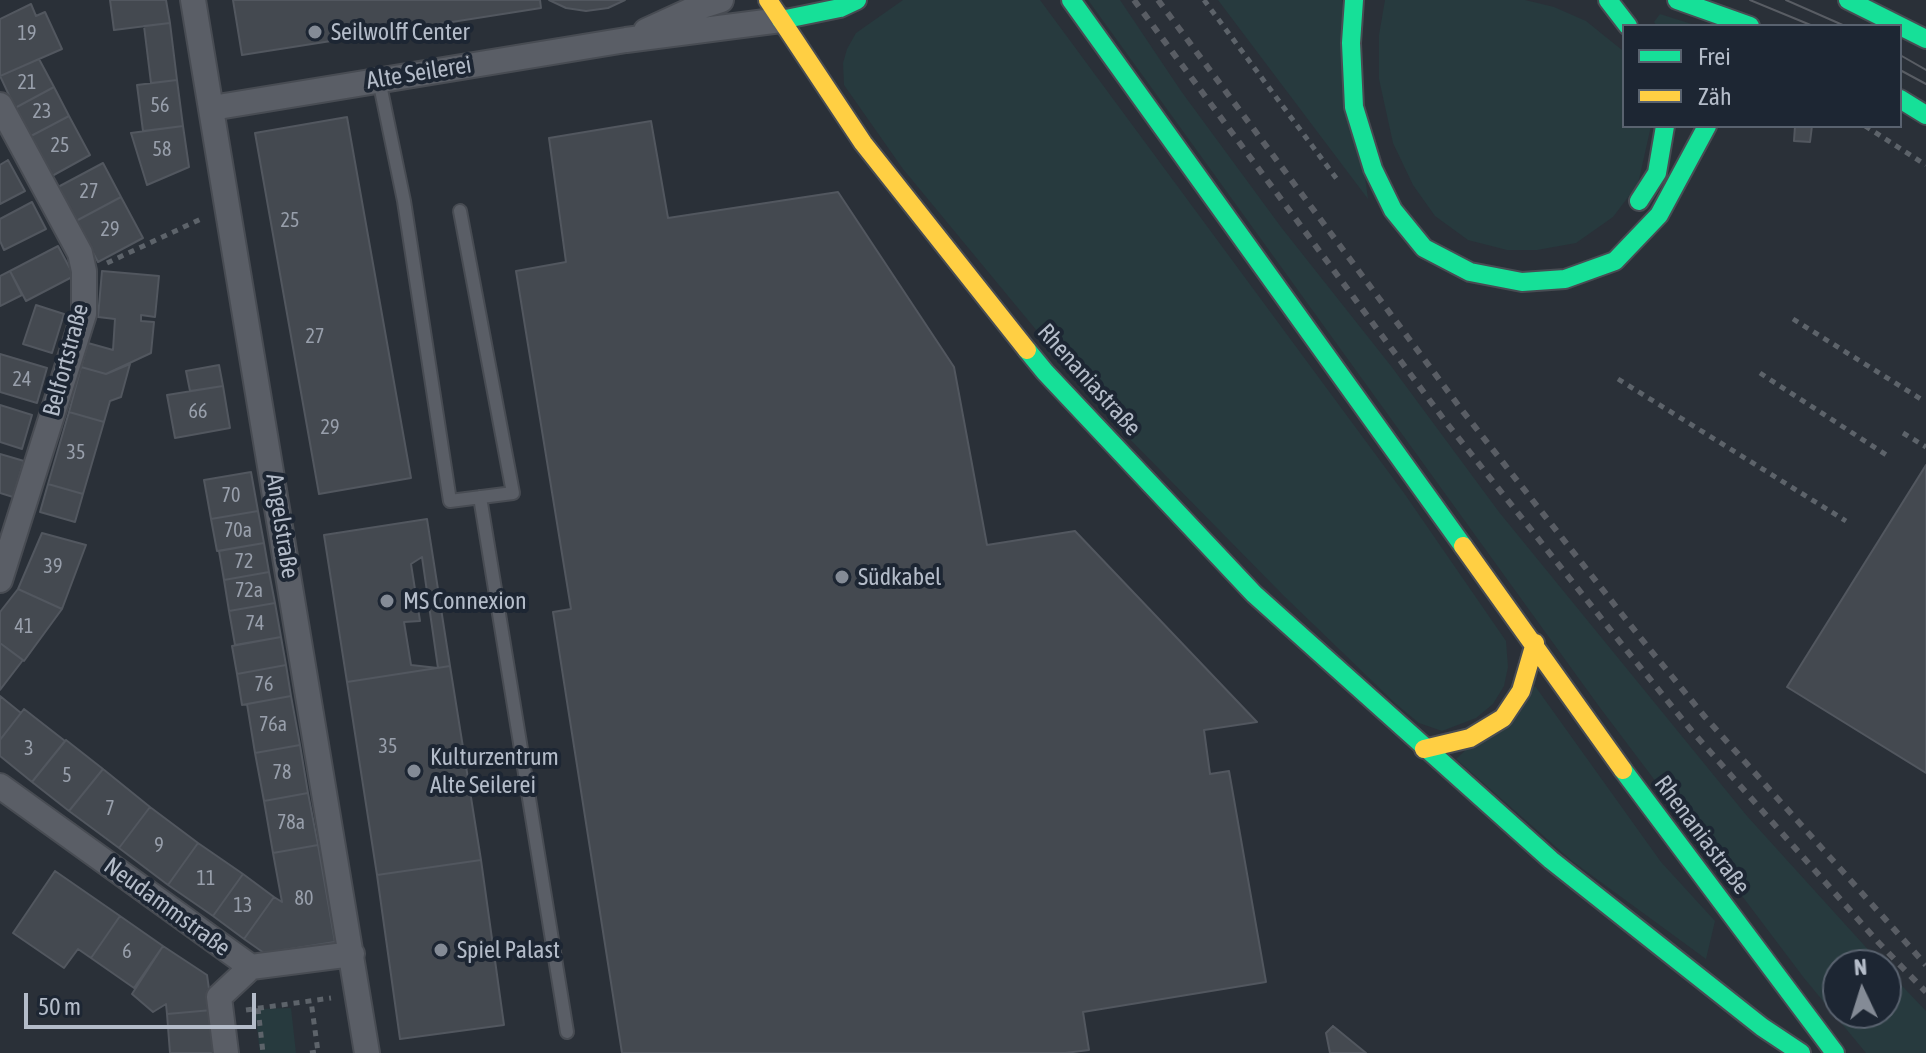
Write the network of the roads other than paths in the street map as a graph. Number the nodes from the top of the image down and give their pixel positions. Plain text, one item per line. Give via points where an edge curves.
1 (193, 0) edge
2 (721, 0) edge
3 (857, 0) edge
4 (1071, 0) edge
5 (1354, 0) edge
6 (1370, 0) edge
7 (1608, 0) edge
8 (1677, 0) edge
9 (1848, 0) edge
10 (1912, 9) dead end
11 (775, 10) edge
12 (1626, 24) edge
13 (1744, 24) edge
14 (1896, 24) edge
15 (1902, 27) edge
16 (1926, 27) edge
17 (1926, 39) edge
18 (626, 40) junction
19 (1371, 77) dead end
20 (379, 80) junction
21 (1902, 100) edge
22 (0, 105) edge
23 (212, 108) junction
24 (1926, 115) edge
25 (1665, 128) edge
26 (1706, 128) edge
27 (460, 211) dead end
28 (1627, 219) dead end
29 (480, 497) junction
30 (0, 580) edge
31 (1535, 643) junction
32 (1424, 749) junction
33 (0, 786) edge
34 (352, 954) junction
35 (251, 967) junction
36 (1778, 1012) junction
37 (567, 1032) dead end
38 (226, 1053) edge
39 (367, 1053) edge
40 (1801, 1053) edge
41 (1835, 1053) edge

1 - 23 street, Angelstraße
2 - 18 street, Alte Seilerei
3 - 11 street, Alte Seilerei via 840,8
4 - 31 street, Rhenaniastraße
5 - 26 street via 1354,107 1373,169 1393,210 1424,248 1470,272 1522,282 1565,279 1615,261 1659,215
6 - 19 street via 1366,39
7 - 12 street
8 - 13 street
9 - 14 street
10 - 16 street
11 - 18 street, Alte Seilerei
11 - 32 street, Rhenaniastraße via 863,143 1045,372 1254,594
15 - 17 street
18 - 20 street, Alte Seilerei
20 - 23 street, Alte Seilerei
20 - 29 lane via 404,201 450,501
21 - 24 street
22 - 30 street, Belfortstraße via 80,253 84,271 84,314
23 - 34 street, Angelstraße
25 - 28 street via 1657,173
27 - 29 lane via 513,493
29 - 37 lane
31 - 32 street via 1521,691 1503,718 1470,738
31 - 36 street, Rhenaniastraße via 1639,792
32 - 36 street, Rhenaniastraße via 1551,860
33 - 35 street, Neudammstraße
34 - 35 street, Neudammstraße
34 - 39 street, Angelstraße
35 - 38 street via 219,997
36 - 40 street, Rhenaniastraße
36 - 41 street, Rhenaniastraße

